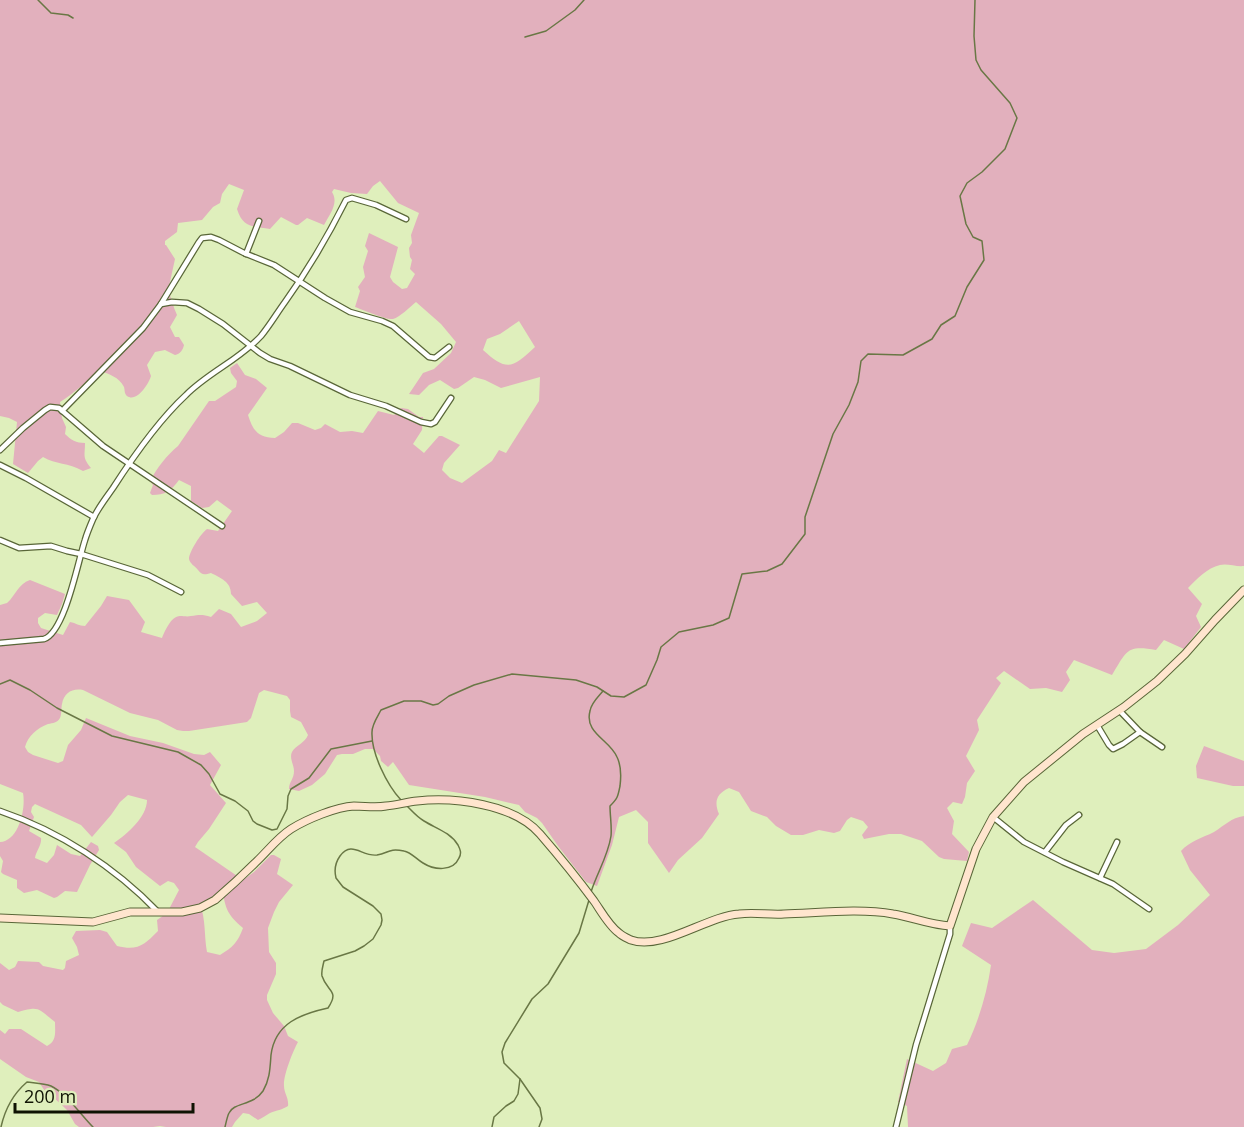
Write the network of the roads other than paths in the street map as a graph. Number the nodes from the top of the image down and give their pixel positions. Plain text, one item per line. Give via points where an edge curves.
1 (406, 219) dead end
2 (259, 220) dead end
3 (246, 254) junction
4 (300, 281) junction
5 (161, 304) junction
6 (250, 346) junction
7 (449, 347) dead end
8 (451, 398) dead end
9 (62, 411) junction
10 (0, 450) edge
11 (129, 464) junction
12 (0, 465) edge
13 (94, 517) junction
14 (222, 526) dead end
15 (0, 540) edge
16 (81, 554) junction
17 (1244, 590) edge
18 (181, 592) dead end
19 (0, 643) edge
20 (1119, 710) junction
21 (1097, 725) junction
22 (1140, 732) junction
23 (1162, 747) dead end
24 (0, 811) edge
25 (1079, 815) dead end
26 (993, 817) junction
27 (1117, 842) dead end
28 (1045, 852) junction
29 (1100, 878) junction
30 (1149, 909) dead end
31 (159, 913) junction
32 (0, 918) edge
33 (950, 926) junction
34 (896, 1127) edge

1 - 4 street via 349,198
2 - 3 street
3 - 4 street
3 - 5 street via 211,237 202,238
4 - 6 street
4 - 7 street via 350,312 393,326 432,358
5 - 6 street via 187,303
5 - 9 street via 143,328
6 - 8 street via 350,395 427,424 435,422
6 - 11 street via 186,394
9 - 10 street via 55,407 45,410
9 - 11 street
11 - 13 street
11 - 14 street
12 - 13 street
13 - 16 street
15 - 16 street via 19,548 51,546
16 - 18 street via 148,575
16 - 19 street via 66,607 51,636
17 - 20 main road via 1157,681
20 - 21 main road
20 - 22 street
21 - 22 street via 1113,749
21 - 26 main road via 1024,782
22 - 23 street
24 - 31 street via 50,832 114,872
25 - 28 street
26 - 28 street via 1023,842
26 - 33 main road via 976,849
27 - 29 street
28 - 29 street
29 - 30 street
31 - 32 main road via 130,912 93,922
31 - 33 main road via 193,910 208,904 291,829 343,807 450,801 487,806 532,825 618,933 630,940 651,942 738,914 869,912
33 - 34 street

